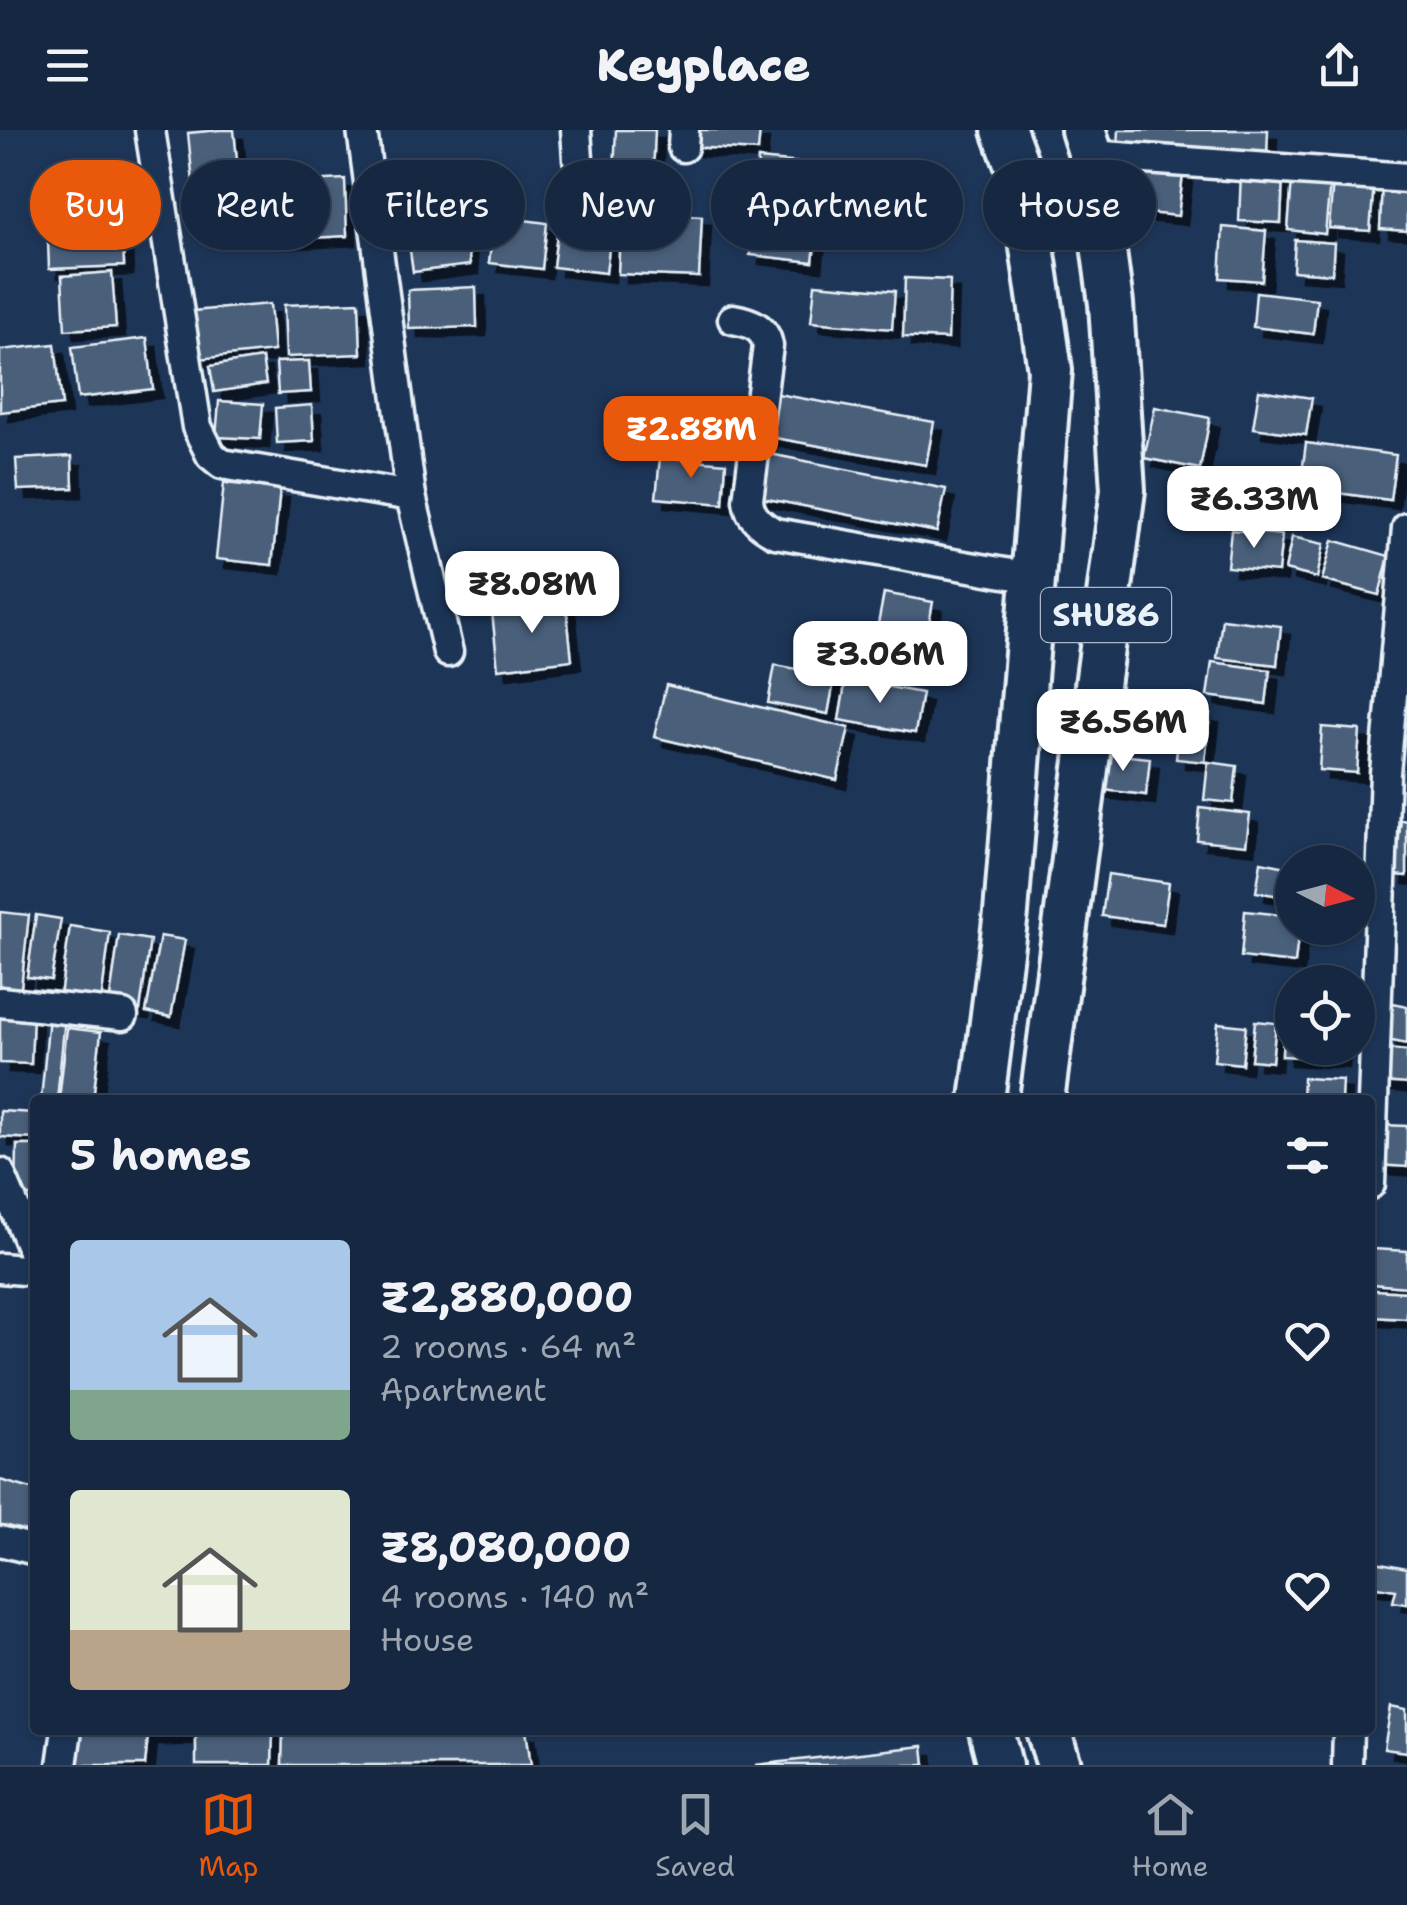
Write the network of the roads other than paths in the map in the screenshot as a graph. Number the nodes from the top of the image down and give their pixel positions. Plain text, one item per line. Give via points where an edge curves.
1 (150, 130) edge
2 (362, 130) edge
3 (576, 130) edge
4 (1004, 130) edge
5 (1087, 143) edge
6 (578, 159) dead end
7 (1407, 178) edge
8 (732, 319) dead end
9 (411, 496) junction
10 (1407, 528) edge
11 (1033, 578) junction
12 (448, 652) dead end
13 (0, 1002) edge
14 (123, 1015) dead end
15 (983, 1095) edge
16 (1043, 1095) edge
17 (1373, 1095) edge
18 (0, 1173) edge
19 (30, 1244) edge
20 (0, 1268) edge
21 (30, 1270) edge
22 (0, 1540) edge
23 (30, 1549) edge
24 (67, 1735) edge
25 (993, 1735) edge
26 (1050, 1735) edge
27 (1348, 1735) edge
28 (62, 1765) edge
29 (1000, 1765) edge
30 (1059, 1765) edge
31 (1347, 1765) edge

1 - 9 street via 197,427 211,455 222,464
2 - 9 street
3 - 6 street
4 - 11 main road, SHU86 via 1022,178 1050,370
5 - 7 street
5 - 16 main road, SHU86 via 1111,304 1123,490
8 - 11 street via 757,327 768,346 748,500 763,527
9 - 12 street
10 - 17 street via 1385,773
11 - 15 main road, SHU86 via 1006,913
13 - 14 street
18 - 19 street
20 - 21 street
22 - 23 street
24 - 28 street
25 - 29 main road
26 - 30 main road
27 - 31 street

